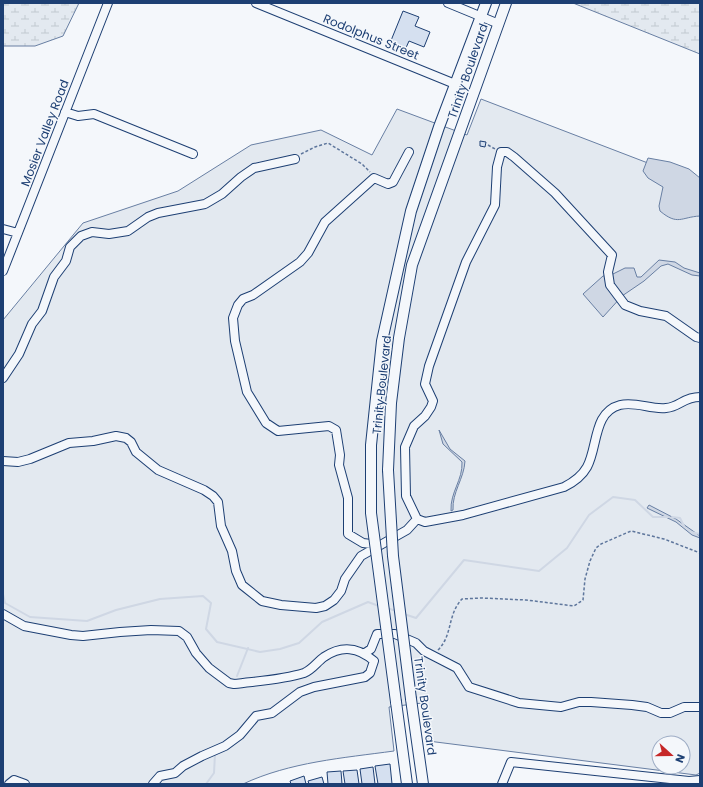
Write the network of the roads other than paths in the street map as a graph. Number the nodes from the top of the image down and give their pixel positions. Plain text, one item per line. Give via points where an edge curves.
1 (108, 3) edge
2 (256, 3) edge
3 (448, 3) edge
4 (486, 3) edge
5 (506, 3) edge
6 (481, 16) junction
7 (499, 24) junction
8 (456, 84) junction
9 (65, 112) junction
10 (409, 152) dead end
11 (193, 154) dead end
12 (295, 159) road end
13 (3, 229) edge
14 (18, 233) junction
15 (3, 271) edge
16 (700, 338) edge
17 (3, 378) edge
18 (700, 397) edge
19 (3, 461) edge
20 (417, 520) junction
21 (380, 545) junction
22 (3, 614) edge
23 (365, 653) junction
24 (700, 707) edge
25 (700, 780) edge
26 (9, 784) edge
27 (25, 784) edge
28 (153, 784) edge
29 (407, 784) edge
30 (423, 784) edge
31 (502, 784) edge

1 - 9 street, Mosier Valley Road
2 - 8 street, Rodolphus Street
3 - 6 street
4 - 6 main road, Trinity Boulevard
5 - 7 main road, Trinity Boulevard
6 - 7 street
6 - 8 main road, Trinity Boulevard
7 - 30 main road, Trinity Boulevard, bridge via 412,265 391,403 388,470 393,556
8 - 29 main road, Trinity Boulevard, bridge via 411,210 390,298 381,349 371,445 370,513
9 - 11 street via 78,116 94,114
9 - 14 street, Mosier Valley Road
10 - 21 street via 394,182 388,184 374,178 325,222 308,253 300,262 253,295 243,299 233,318 247,392 257,411 278,431 329,426 336,430 339,465 348,498 348,534 363,543
12 - 17 street via 254,168 222,194 205,204 158,213 128,231 109,234 92,232 81,236 70,247 66,261 54,277 42,311 32,324 19,354
13 - 14 street
14 - 15 street, Mosier Valley Road
16 - 20 street via 666,316 640,311 626,305 610,285 608,272 612,255 555,193 514,157 501,152 496,167 495,205 466,262 429,366 425,384 433,401 431,407 414,426 404,447 406,496
18 - 20 street via 688,398 676,406 666,408 630,404 612,409 600,423 587,466 574,482 564,487 463,515 425,522
19 - 21 street via 18,462 30,459 69,443 116,436 126,438 136,452 158,470 213,496 218,502 221,526 242,585 258,598 270,603 316,608 325,606 341,591 345,579 361,556
20 - 21 street via 413,526
22 - 23 street via 24,626 71,636 135,631 179,631 187,637 209,668 234,684 283,678 304,672 324,657 342,650 358,650
23 - 24 street via 371,649 377,634 390,633 416,643 429,654 457,668 464,681 475,690 519,703 561,707 591,702 646,707 661,713 670,713 684,707
23 - 28 street via 374,661 370,673 365,677 314,686 300,692 272,713 256,716 240,735 225,746 183,766 175,774 160,776
25 - 31 street via 689,781 511,762
26 - 27 street via 14,780

